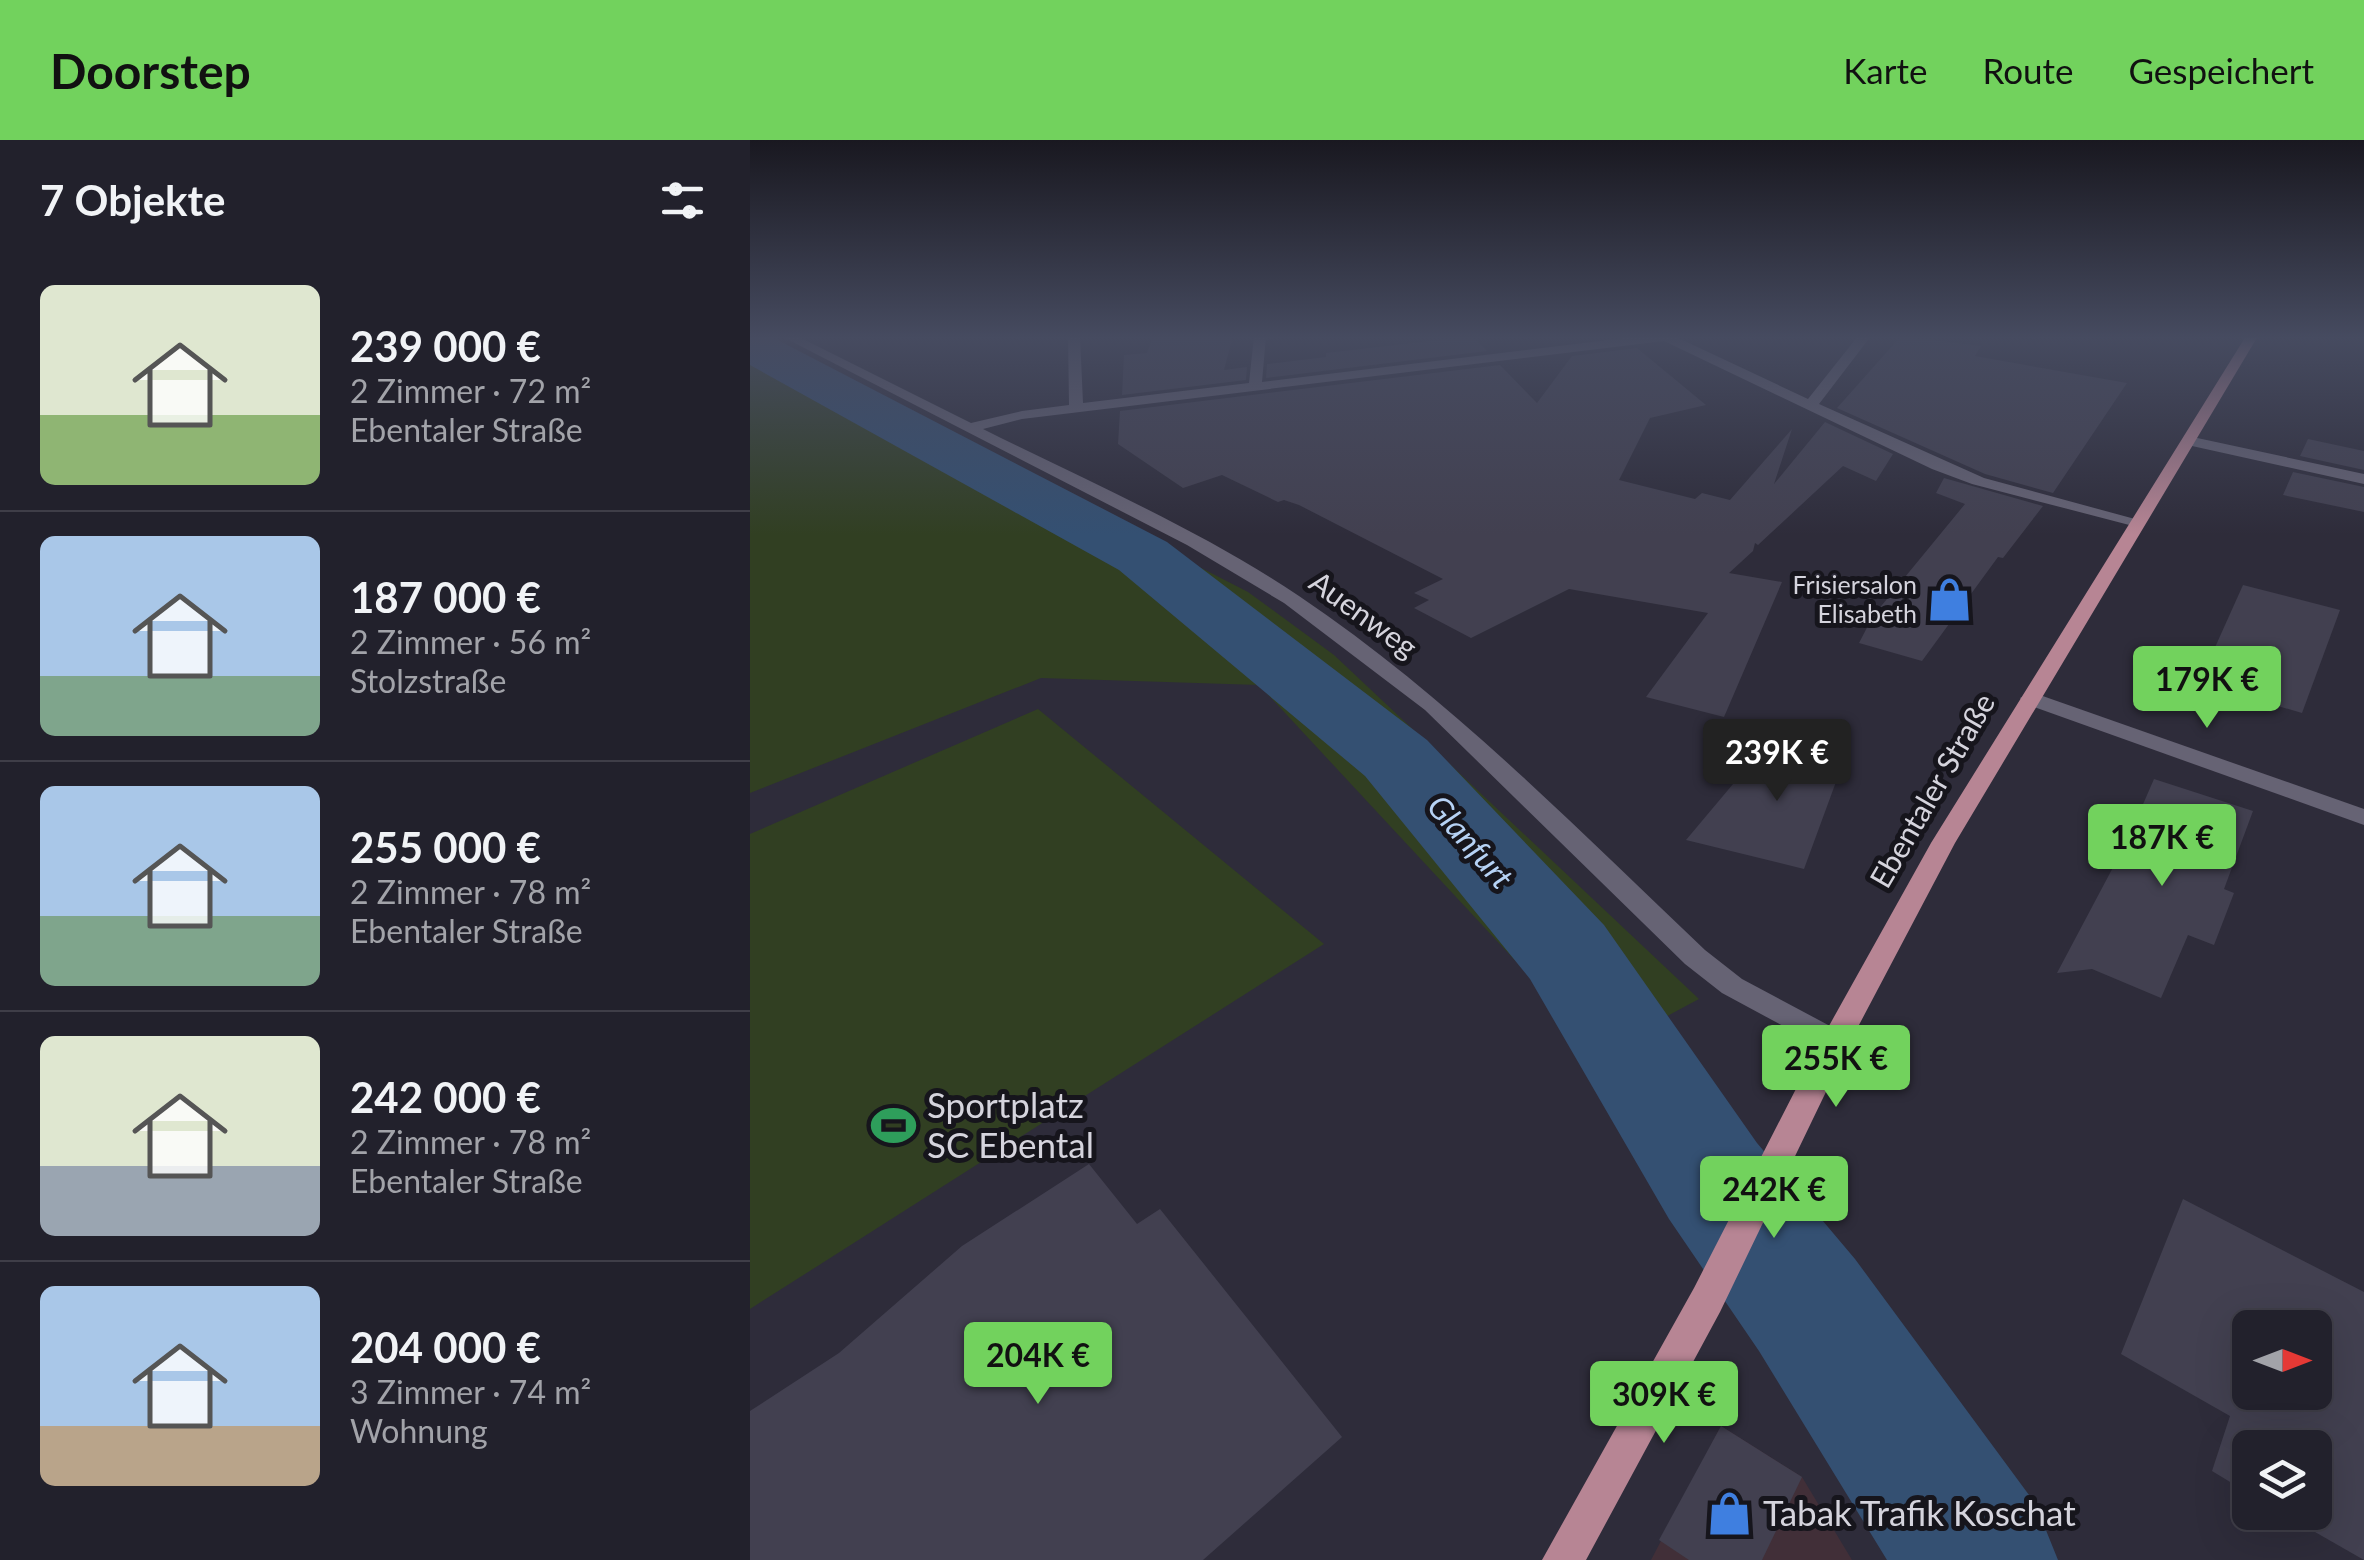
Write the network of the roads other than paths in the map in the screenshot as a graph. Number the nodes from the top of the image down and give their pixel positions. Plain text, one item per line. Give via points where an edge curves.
1 (915, 402) edge
2 (1076, 402) edge
3 (1125, 402) edge
4 (1799, 402) edge
5 (1813, 402) edge
6 (2212, 402) edge
7 (1809, 407) junction
8 (1076, 408) junction
9 (967, 429) junction
10 (2188, 441) junction
11 (2364, 479) edge
12 (2137, 522) junction
13 (2031, 698) junction
14 (2364, 817) edge
15 (1835, 1042) junction
16 (1563, 1560) edge

1 - 9 street, Auenweg
2 - 8 street
3 - 8 street
4 - 7 street
5 - 7 street
6 - 10 main road, Ebentaler Straße
7 - 12 street via 1978,481
8 - 9 street
9 - 15 street, Auenweg via 1193,541 1291,598 1434,705 1695,957 1732,986
10 - 11 street
10 - 12 main road, Ebentaler Straße
12 - 13 main road, Ebentaler Straße
13 - 14 street
13 - 15 main road, Ebentaler Straße
15 - 16 main road, Ebentaler Straße via 1706,1300

